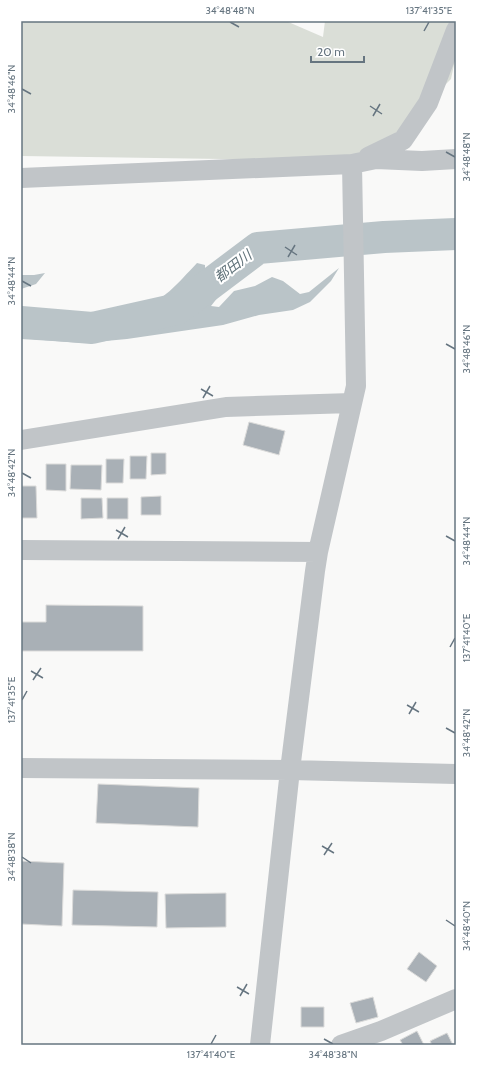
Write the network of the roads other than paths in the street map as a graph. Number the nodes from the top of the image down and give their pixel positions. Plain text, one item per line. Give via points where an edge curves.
1 (456, 30) edge
2 (456, 159) edge
3 (352, 164) junction
4 (21, 178) edge
5 (354, 394) junction
6 (21, 440) edge
7 (21, 550) edge
8 (318, 552) junction
9 (21, 768) edge
10 (290, 770) junction
11 (456, 774) edge
12 (456, 999) edge
13 (384, 1038) edge
14 (260, 1045) edge
15 (341, 1045) edge

1 - 3 street via 428,103 402,140
2 - 3 street via 376,159
3 - 4 street
3 - 5 street
5 - 6 street via 226,407
5 - 8 street
7 - 8 street
8 - 10 street
9 - 10 street
10 - 11 street
10 - 14 street
12 - 13 street
13 - 15 street

